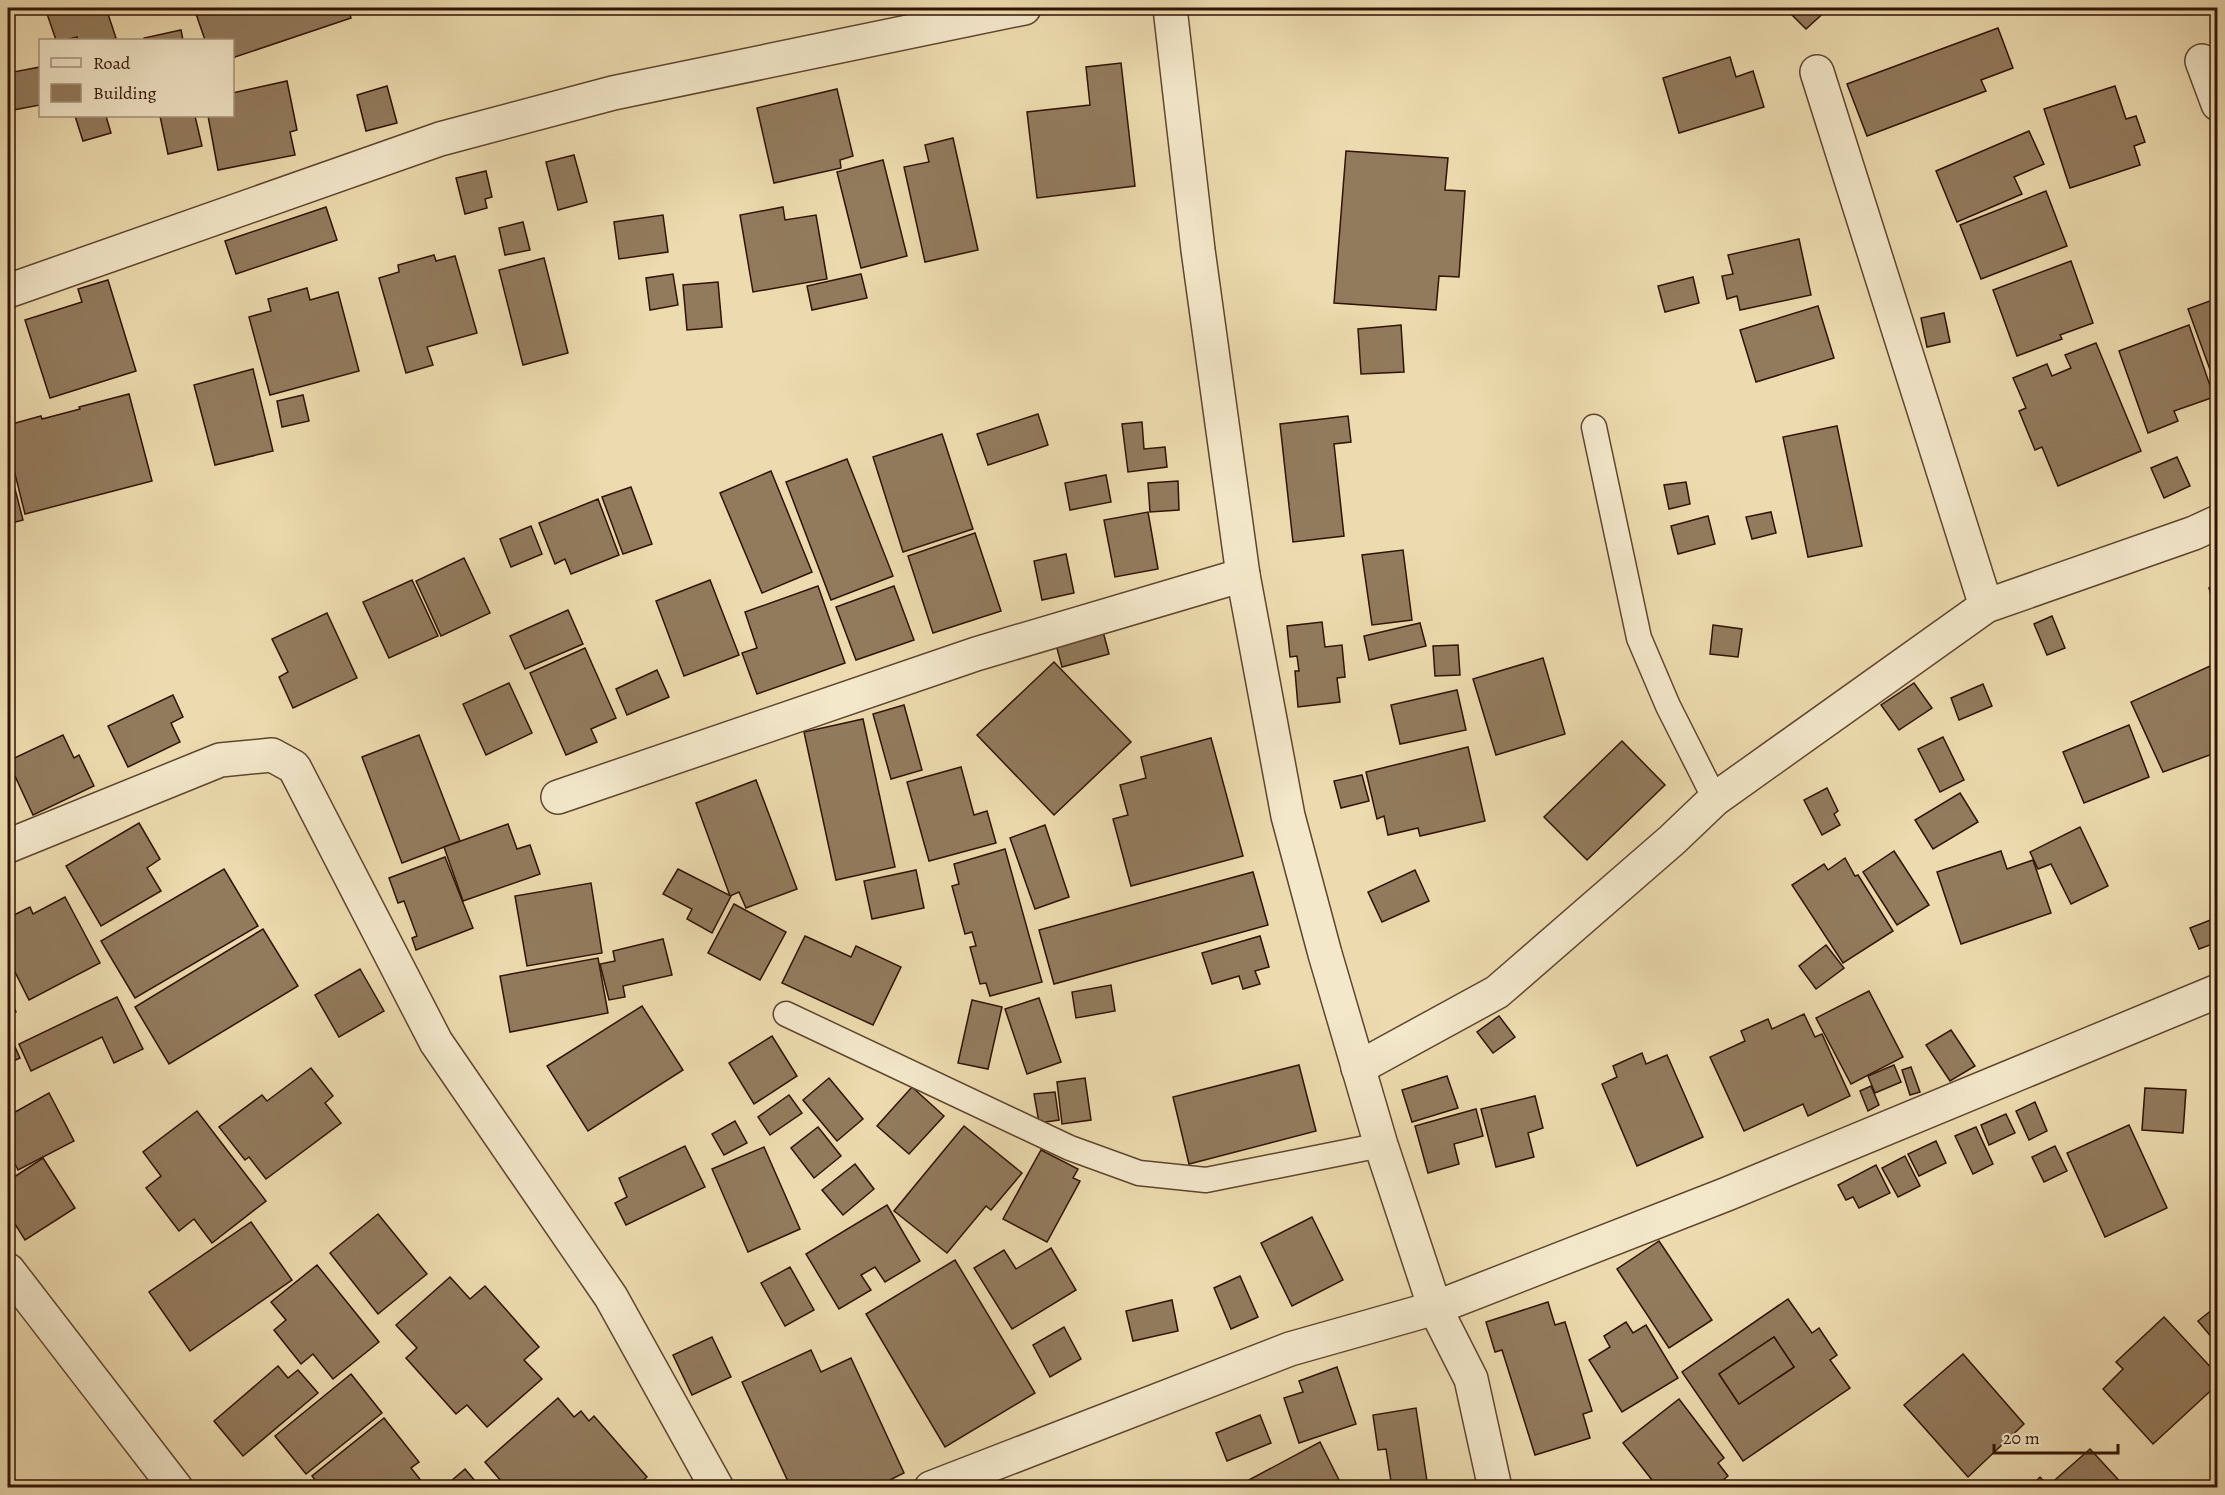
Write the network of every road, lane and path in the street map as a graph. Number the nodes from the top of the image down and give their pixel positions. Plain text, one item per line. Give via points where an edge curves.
1 (1024, 8) edge
2 (1170, 8) edge
3 (2202, 61) dead end
4 (1816, 72) dead end
5 (2217, 104) edge
6 (8, 291) edge
7 (1594, 427) dead end
8 (2217, 522) edge
9 (1243, 575) junction
10 (1986, 606) junction
11 (558, 797) dead end
12 (1715, 799) junction
13 (8, 846) edge
14 (2217, 991) edge
15 (786, 1014) dead end
16 (1358, 1068) junction
17 (1382, 1145) junction
18 (8, 1270) edge
19 (1435, 1308) junction
20 (176, 1488) edge
21 (717, 1488) edge
22 (931, 1488) edge
23 (1495, 1488) edge

1 - 6 street via 613,93 440,139
2 - 9 street via 1198,250
3 - 5 street
4 - 10 street
7 - 12 lane via 1639,638
8 - 10 street
9 - 11 street via 976,654
9 - 16 street via 1288,816
10 - 12 street
12 - 16 street via 1497,992
13 - 21 street via 220,760 272,754 294,766 436,1042 611,1297
14 - 19 street via 1727,1194
15 - 17 lane via 1070,1148 1139,1173 1206,1180
16 - 17 street
17 - 19 street
18 - 20 street
19 - 22 street via 1290,1349
19 - 23 street via 1471,1379

